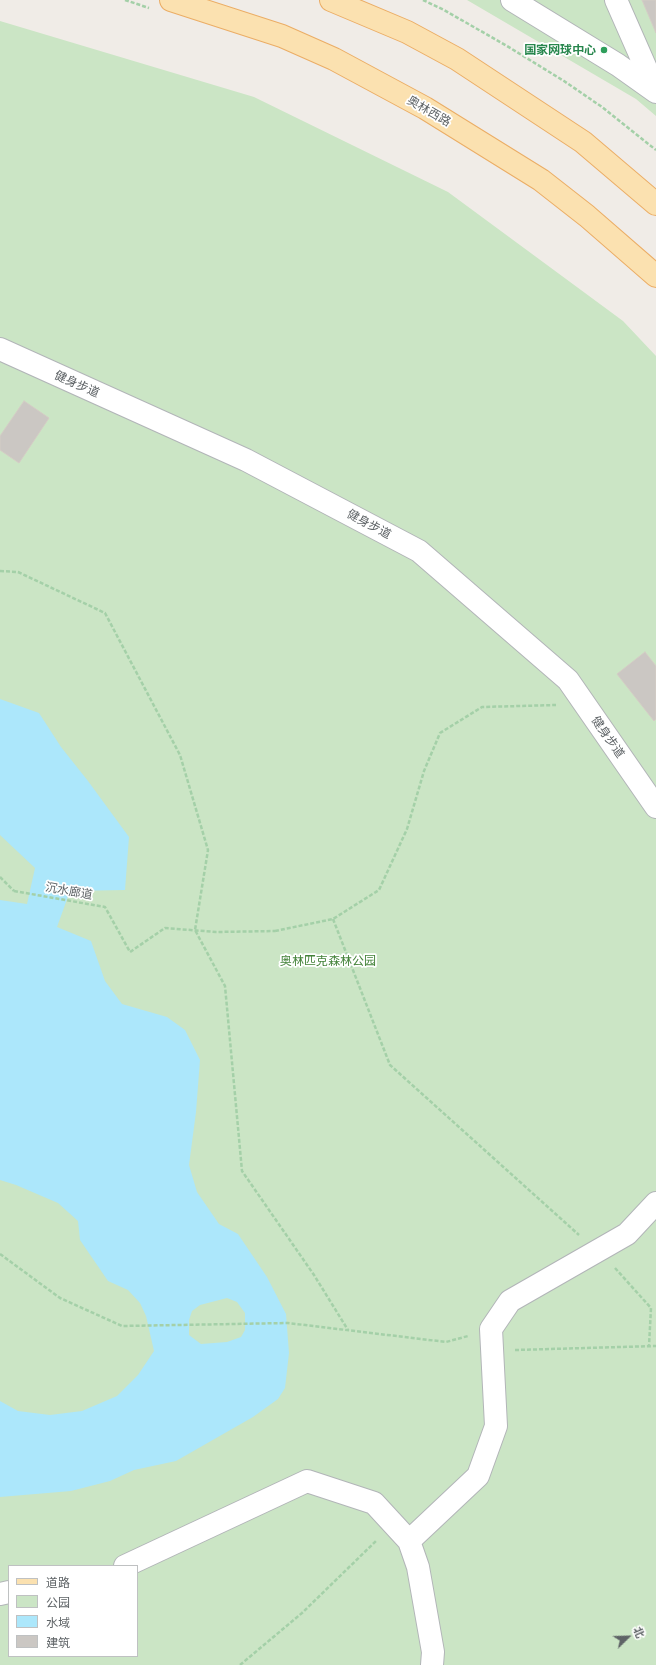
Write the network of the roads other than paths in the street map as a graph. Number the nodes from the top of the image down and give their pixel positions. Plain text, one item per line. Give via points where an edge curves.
1 (331, 0) edge
2 (512, 0) edge
3 (616, 0) edge
4 (163, 5) edge
5 (656, 92) edge
6 (656, 204) edge
7 (656, 276) edge
8 (0, 349) edge
9 (656, 807) edge
10 (656, 1203) edge
11 (409, 1541) junction
12 (127, 1565) edge
13 (432, 1665) edge

1 - 6 main road via 407,32 457,59 583,142
2 - 5 street via 618,65
3 - 5 street
4 - 7 main road, 奥林西路 via 282,36 334,59 426,108 541,180
8 - 9 street, 健身步道 via 246,460 419,551 568,680
10 - 11 street via 627,1234 591,1245 510,1300 491,1329 496,1426 478,1476
11 - 12 street via 374,1504 307,1481
11 - 13 street via 418,1567 433,1652

